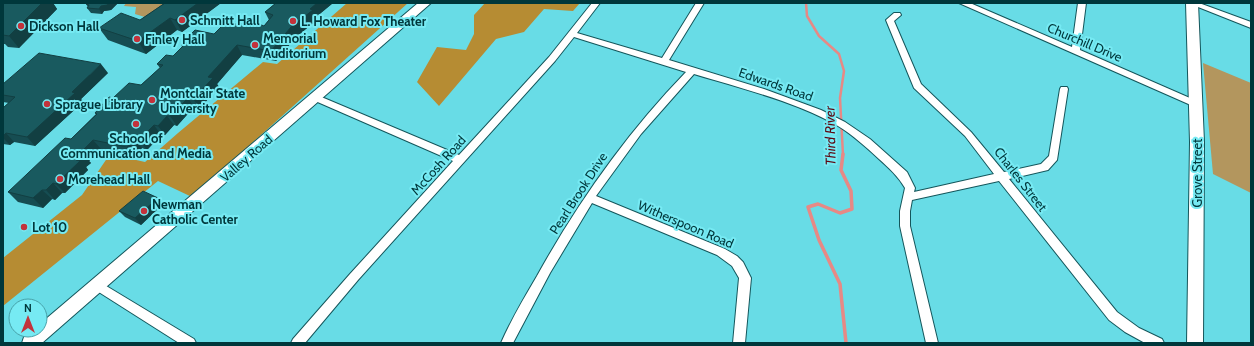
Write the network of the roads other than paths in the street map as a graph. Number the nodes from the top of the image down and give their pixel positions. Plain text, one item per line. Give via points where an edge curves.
1 (425, 3) edge
2 (596, 3) edge
3 (700, 3) edge
4 (963, 3) edge
5 (1082, 3) edge
6 (1192, 3) edge
7 (898, 15) dead end
8 (1251, 25) edge
9 (572, 34) junction
10 (1075, 52) junction
11 (664, 62) junction
12 (692, 71) junction
13 (1064, 89) dead end
14 (316, 98) junction
15 (1196, 104) junction
16 (460, 160) junction
17 (1002, 177) junction
18 (909, 197) junction
19 (590, 198) junction
20 (98, 286) junction
21 (30, 343) edge
22 (190, 343) edge
23 (297, 343) edge
24 (507, 343) edge
25 (739, 343) edge
26 (932, 343) edge
27 (1158, 343) edge
28 (1195, 343) edge

1 - 14 main road, Valley Road
2 - 9 street, McCosh Road
3 - 11 street
4 - 10 street, Churchill Drive
5 - 10 street
6 - 8 street
6 - 15 main road, Grove Street
7 - 17 street, Charles Street via 890,20 917,86 960,126
9 - 11 street, Edwards Road
9 - 16 street, McCosh Road
10 - 15 street, Churchill Drive
11 - 12 street, Edwards Road
12 - 18 street, Edwards Road via 789,101 842,124 867,142 903,176 910,188
12 - 19 street, Pearl Brook Drive via 635,135
13 - 17 street via 1052,161 1039,169
14 - 16 street
14 - 20 main road, Valley Road
15 - 28 main road, Grove Street
16 - 23 street, McCosh Road
17 - 18 street
17 - 27 street, Charles Street via 1113,316 1124,327
18 - 26 street, Edwards Road via 905,211 905,226
19 - 24 street, Pearl Brook Drive via 555,254
19 - 25 street, Witherspoon Road via 721,252 737,262 743,269 745,278
20 - 21 main road, Valley Road
20 - 22 street

